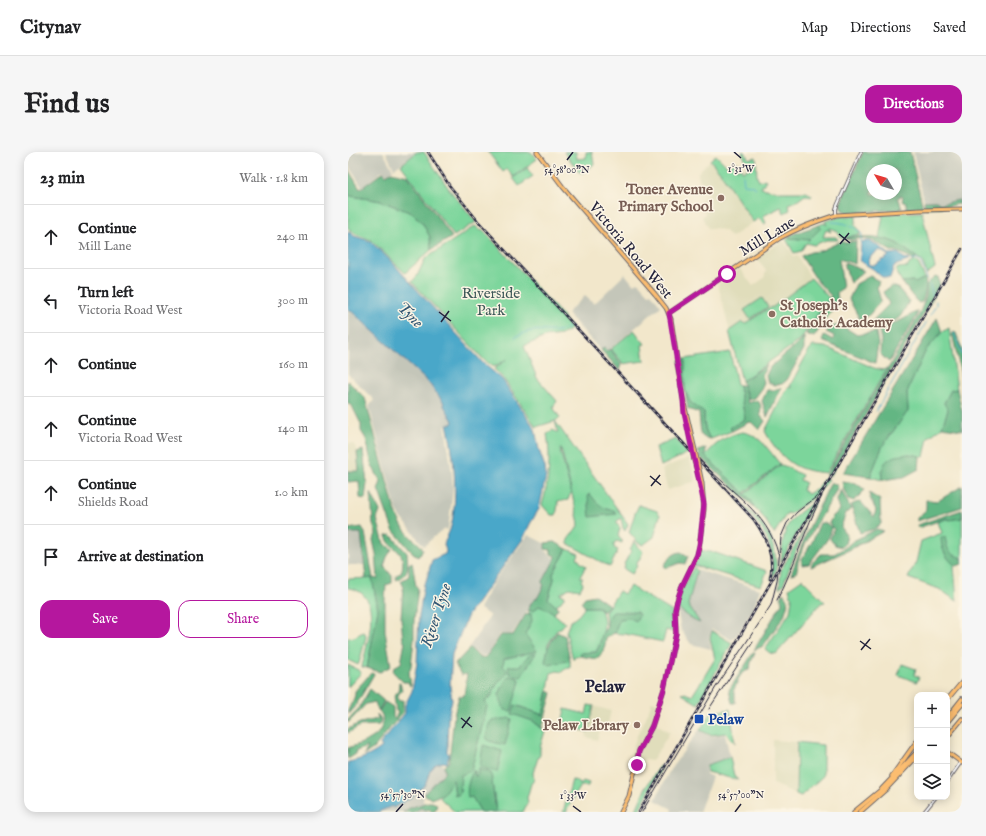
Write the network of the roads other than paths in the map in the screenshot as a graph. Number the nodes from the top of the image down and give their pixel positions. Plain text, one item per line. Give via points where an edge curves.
1 (537, 152) edge
2 (861, 152) edge
3 (962, 209) edge
4 (836, 215) junction
5 (669, 313) junction
6 (692, 444) junction
7 (701, 483) junction
8 (962, 682) edge
9 (950, 696) edge
10 (962, 699) edge
11 (962, 704) edge
12 (950, 714) edge
13 (950, 718) edge
14 (962, 719) edge
15 (950, 733) edge
16 (914, 745) edge
17 (950, 754) edge
18 (914, 755) edge
19 (914, 759) edge
20 (961, 762) edge
21 (950, 778) edge
22 (882, 789) junction
23 (934, 800) edge
24 (621, 812) edge
25 (854, 812) edge
26 (860, 812) edge
27 (925, 812) edge

1 - 5 main road, Victoria Road West via 563,187
2 - 4 street via 840,198
3 - 4 main road, Mill Lane
4 - 5 main road, Mill Lane via 795,230 776,241
5 - 6 main road, Victoria Road West via 684,413
6 - 7 main road, bridge
6 - 7 main road, bridge
7 - 24 main road via 703,514 698,551 677,601 676,633 664,689 652,726 639,751 629,796
8 - 9 main road
10 - 12 highway
11 - 13 highway
14 - 15 highway
16 - 22 highway
17 - 20 main road
18 - 22 highway
19 - 26 highway
20 - 21 street
22 - 25 highway
23 - 27 street

